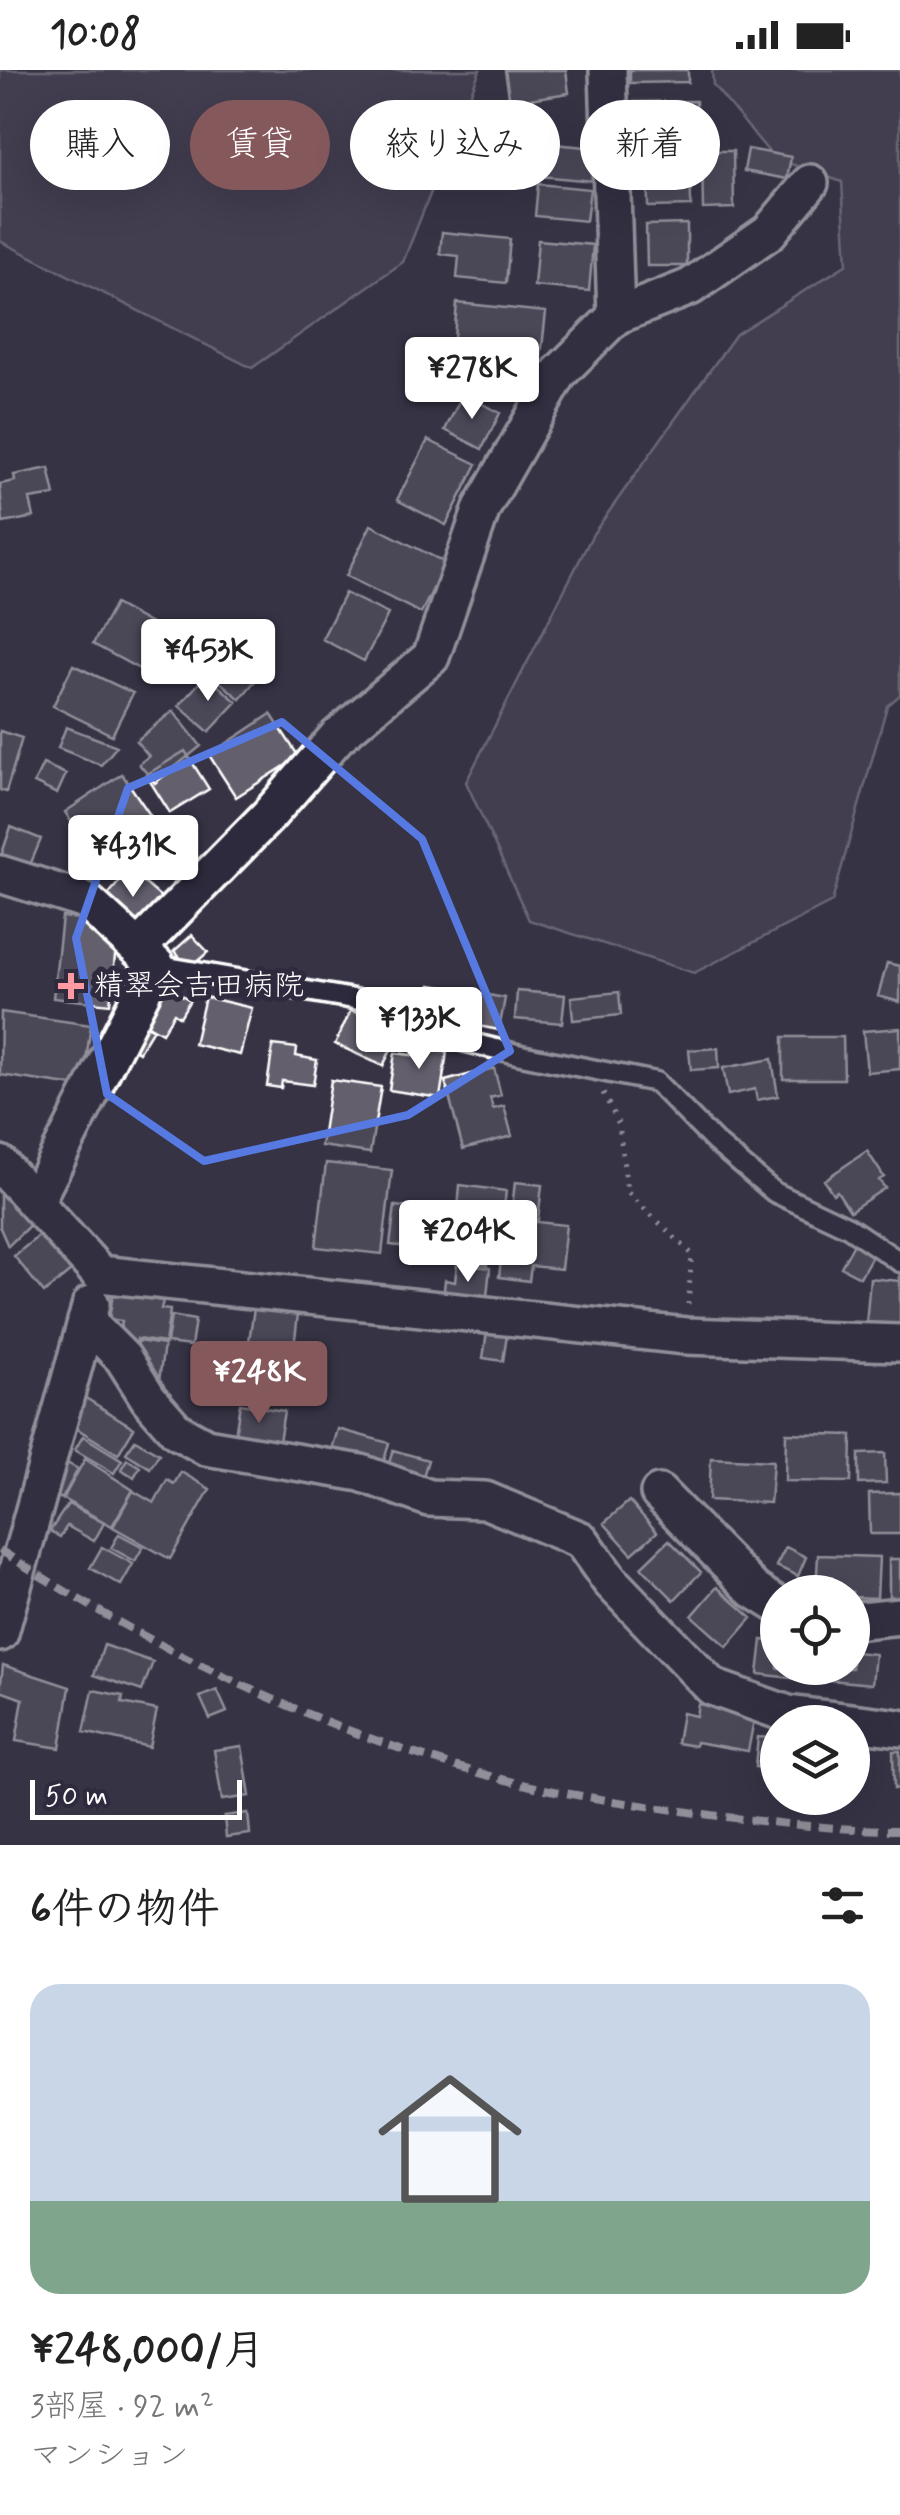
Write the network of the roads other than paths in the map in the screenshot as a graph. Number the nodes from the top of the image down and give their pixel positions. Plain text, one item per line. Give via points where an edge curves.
1 (608, 70) edge
2 (810, 183) dead end
3 (616, 316) junction
4 (0, 874) edge
5 (147, 956) junction
6 (0, 1164) edge
7 (35, 1202) junction
8 (900, 1262) edge
9 (100, 1274) junction
10 (86, 1321) junction
11 (900, 1344) edge
12 (659, 1494) dead end
13 (760, 1594) edge
14 (900, 1616) edge
15 (870, 1618) edge
16 (0, 1634) edge
17 (900, 1728) edge

1 - 3 street
2 - 3 street via 769,232 690,287
3 - 5 street via 559,373 482,508 432,657 337,737
4 - 5 street via 86,902
5 - 7 street
5 - 8 lane via 365,1001 417,1030 656,1082 774,1192 848,1227
6 - 7 street
7 - 9 street
9 - 10 street
9 - 11 street via 686,1336
10 - 16 street
10 - 17 street via 177,1430 206,1447 360,1473 429,1498 485,1500 581,1540 610,1581 712,1687 788,1714
12 - 13 street
14 - 15 street

